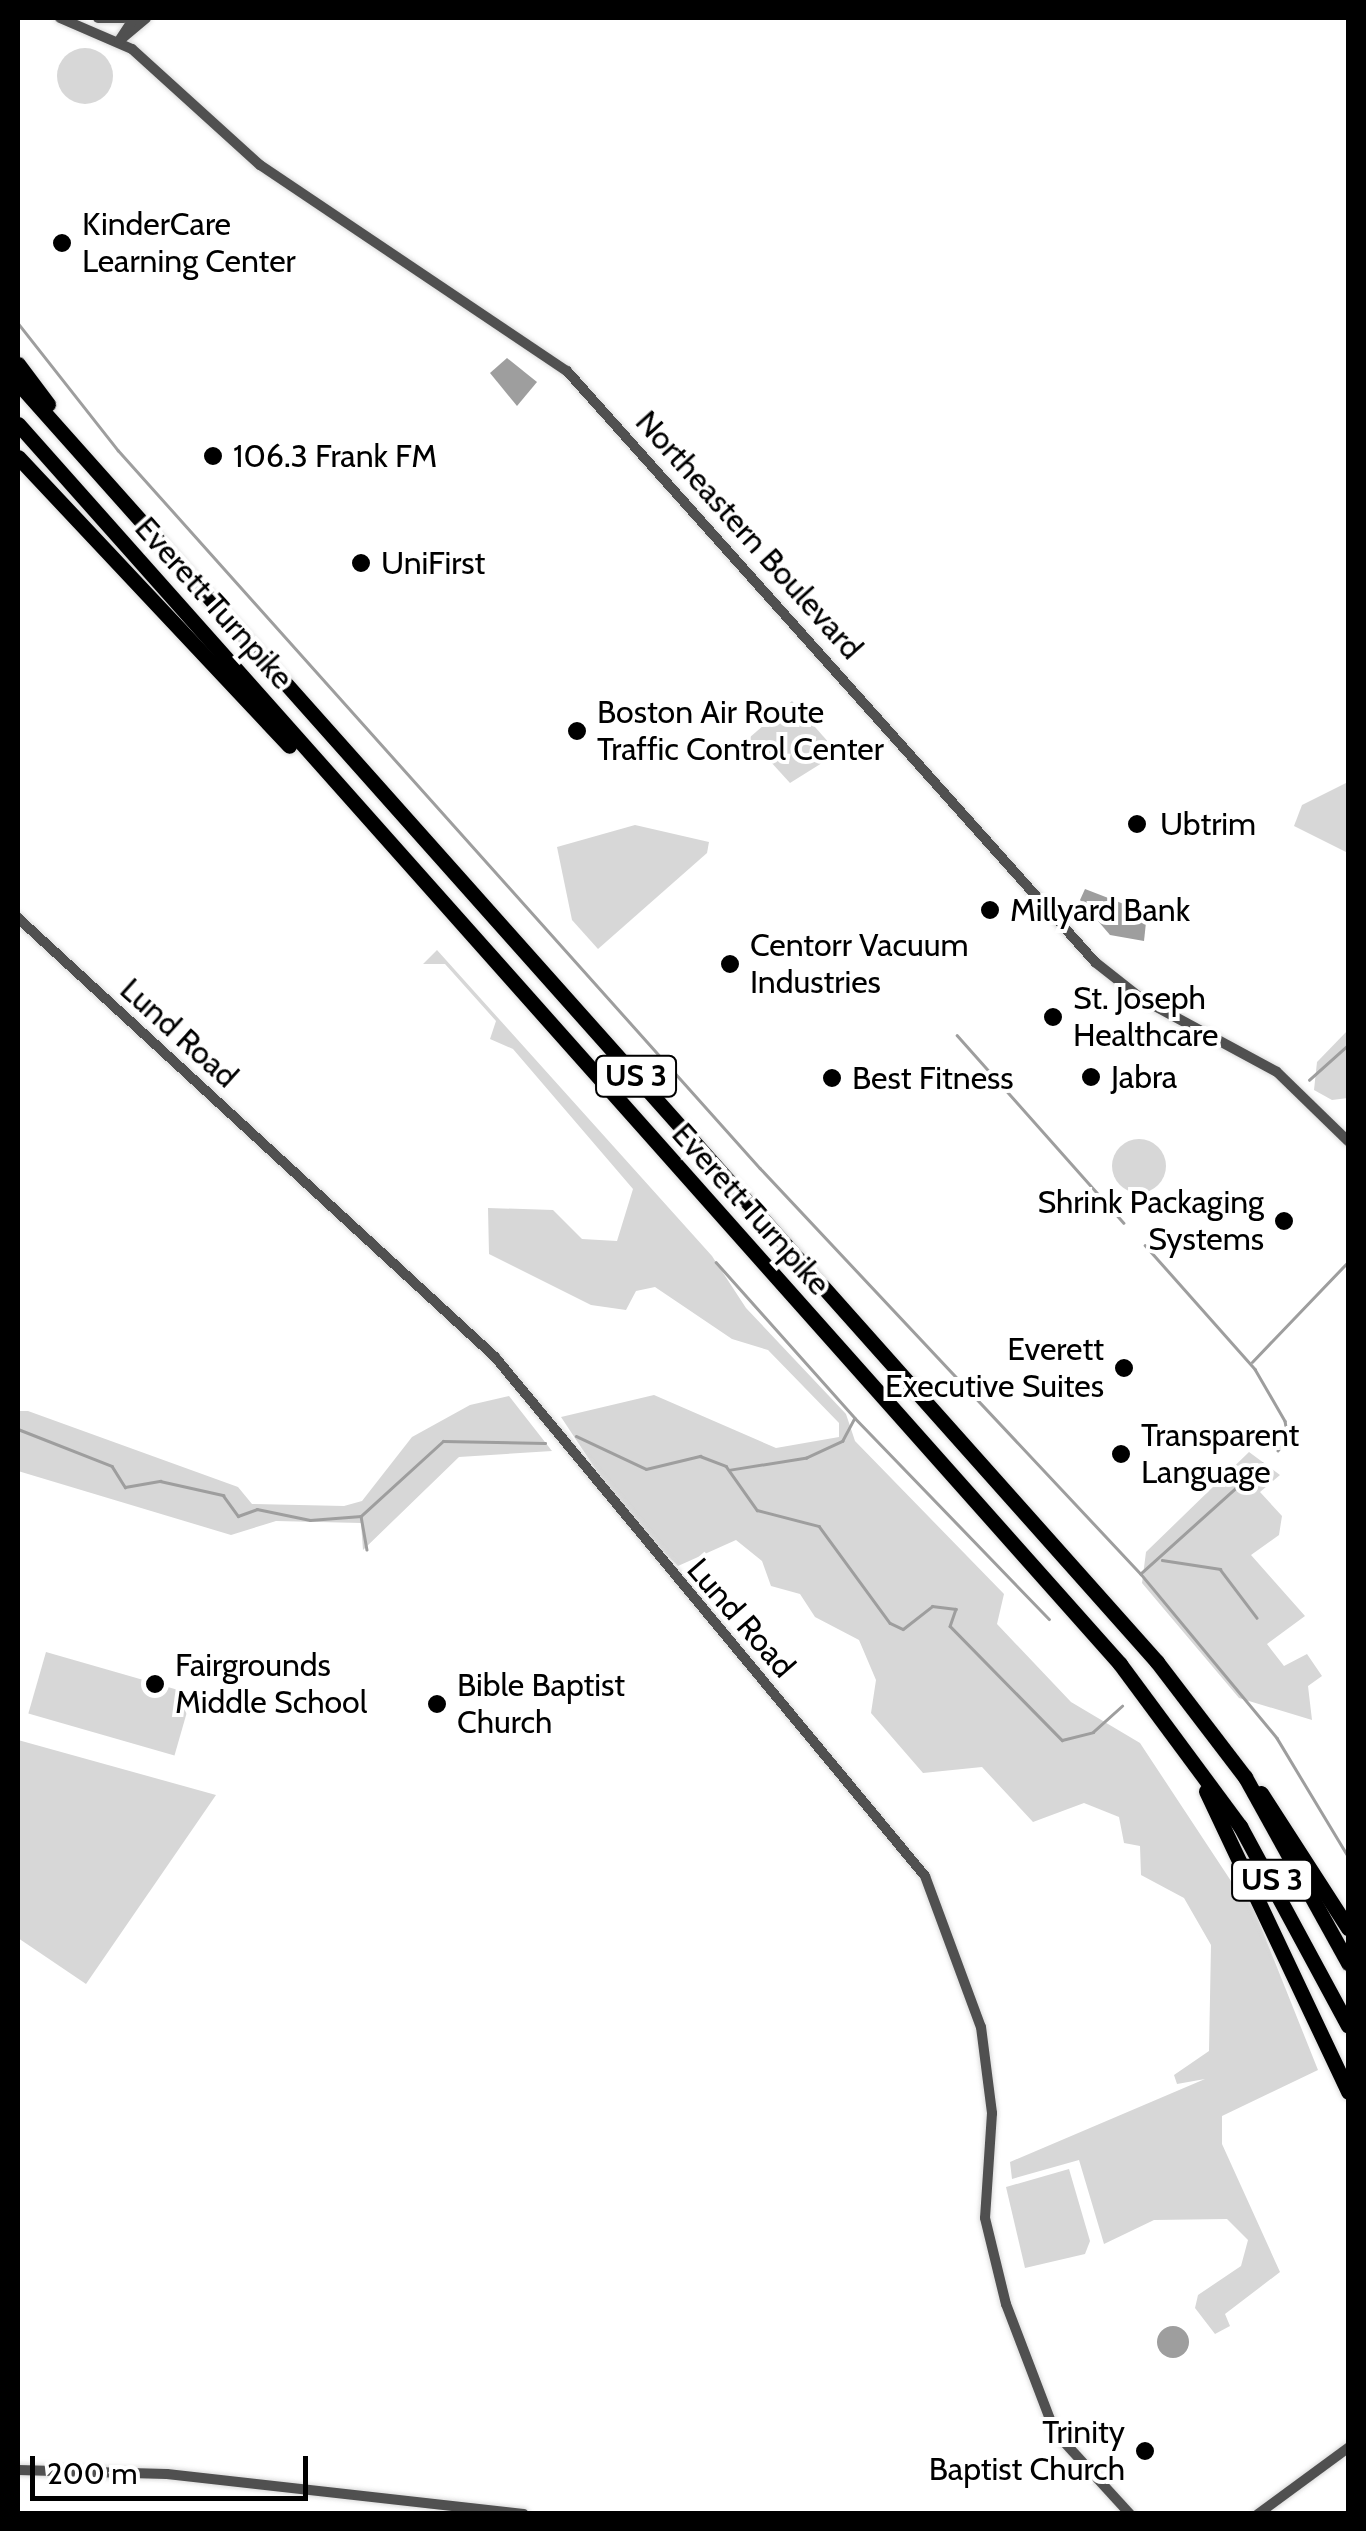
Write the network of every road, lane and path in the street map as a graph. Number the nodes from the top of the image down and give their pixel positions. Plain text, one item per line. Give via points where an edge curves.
1 (62, 18) edge
2 (73, 18) edge
3 (98, 18) edge
4 (124, 18) edge
5 (134, 18) edge
6 (146, 18) edge
7 (119, 41) junction
8 (18, 364) edge
9 (18, 384) edge
10 (18, 424) edge
11 (18, 456) edge
12 (114, 491) junction
13 (18, 918) edge
14 (502, 970) junction
15 (1348, 1141) edge
16 (1182, 1742) junction
17 (1246, 1776) junction
18 (1348, 1928) edge
19 (1348, 1963) edge
20 (1348, 2026) edge
21 (1348, 2092) edge
22 (1348, 2448) edge
23 (18, 2470) edge
24 (524, 2514) edge
25 (1130, 2514) edge
26 (1258, 2514) edge

1 - 2 street
1 - 7 street, Northeastern Boulevard
3 - 4 street
5 - 7 street
6 - 7 street
7 - 15 street, Northeastern Boulevard via 260,165 567,371 1096,962 1142,999 1276,1072
8 - 12 highway
9 - 12 highway, Everett Turnpike / US 3
10 - 14 highway, Everett Turnpike / US 3
11 - 14 highway
12 - 17 highway, Everett Turnpike / US 3 via 1124,1624
13 - 25 street, Lund Road via 494,1357 925,1876 981,2028 992,2113 987,2235 1012,2322 1059,2438
14 - 16 highway, Everett Turnpike / US 3
16 - 20 highway, Everett Turnpike / US 3 via 1258,1855
16 - 21 highway
17 - 18 highway
17 - 19 highway, Everett Turnpike / US 3
22 - 26 street
23 - 24 street via 167,2474

